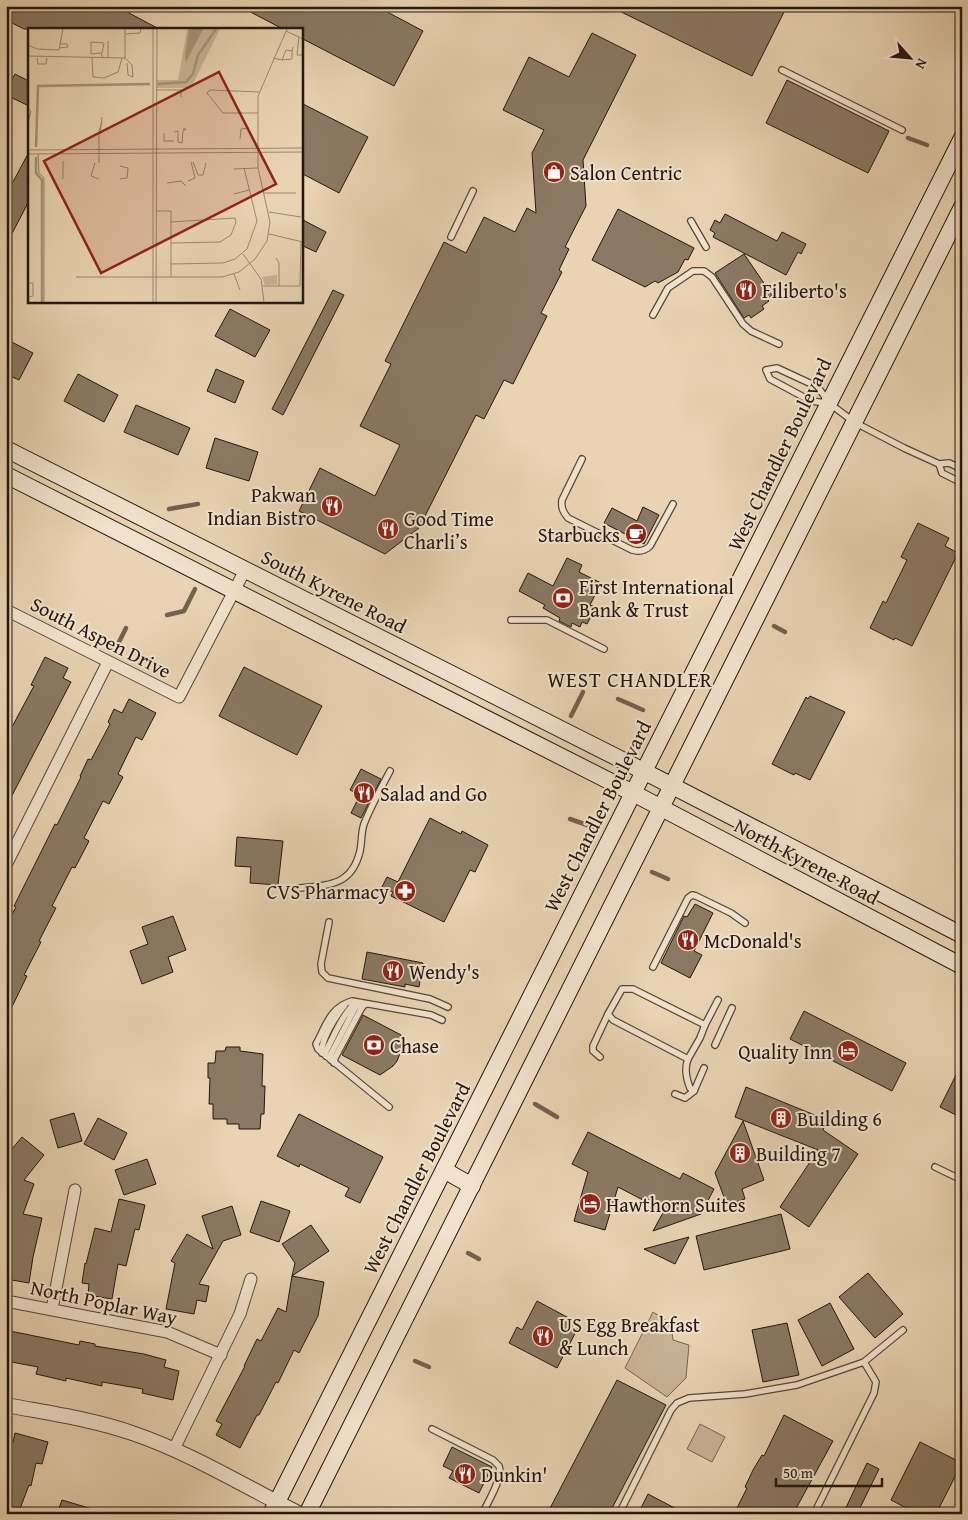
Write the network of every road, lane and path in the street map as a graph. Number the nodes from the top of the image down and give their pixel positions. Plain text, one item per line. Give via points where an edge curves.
1 (782, 70) dead end
2 (902, 130) dead end
3 (962, 138) edge
4 (473, 191) dead end
5 (962, 207) edge
6 (691, 221) dead end
7 (451, 237) dead end
8 (706, 247) dead end
9 (652, 315) dead end
10 (778, 344) dead end
11 (829, 403) junction
12 (854, 422) junction
13 (6, 449) edge
14 (582, 459) dead end
15 (939, 464) junction
16 (962, 469) edge
17 (6, 475) edge
18 (962, 483) edge
19 (672, 504) dead end
20 (245, 570) junction
21 (234, 591) junction
22 (6, 610) edge
23 (511, 620) dead end
24 (393, 645) junction
25 (604, 649) dead end
26 (108, 662) junction
27 (424, 687) junction
28 (390, 771) dead end
29 (644, 771) junction
30 (672, 786) junction
31 (633, 793) junction
32 (660, 808) junction
33 (6, 865) edge
34 (300, 888) dead end
35 (329, 922) dead end
36 (745, 924) dead end
37 (962, 935) edge
38 (962, 966) edge
39 (653, 968) dead end
40 (718, 1000) dead end
41 (362, 1003) junction
42 (448, 1007) dead end
43 (732, 1008) dead end
44 (608, 1014) junction
45 (442, 1020) dead end
46 (705, 1025) junction
47 (715, 1045) dead end
48 (600, 1056) dead end
49 (328, 1058) junction
50 (688, 1059) junction
51 (704, 1068) dead end
52 (694, 1090) junction
53 (675, 1094) dead end
54 (389, 1107) dead end
55 (935, 1167) dead end
56 (444, 1170) junction
57 (962, 1180) edge
58 (472, 1186) junction
59 (75, 1190) dead end
60 (251, 1279) dead end
61 (6, 1301) edge
62 (52, 1309) junction
63 (903, 1330) dead end
64 (221, 1355) junction
65 (864, 1362) junction
66 (6, 1405) edge
67 (432, 1429) dead end
68 (174, 1449) junction
69 (274, 1508) edge
70 (300, 1514) edge
71 (308, 1514) edge
72 (482, 1514) edge
73 (619, 1514) edge
74 (814, 1514) edge

1 - 2 lane
3 - 11 main road, West Chandler Boulevard
4 - 7 lane
5 - 12 main road
6 - 8 lane
9 - 10 lane via 668,288 693,271 704,271 712,277 746,327
11 - 11 lane via 818,387 777,368 766,370 770,379 805,398
11 - 12 lane
11 - 29 main road, West Chandler Boulevard
12 - 15 lane
12 - 30 main road
13 - 20 main road, South Kyrene Road
14 - 19 lane via 562,500 561,507 568,518 637,552 650,546
15 - 16 lane via 949,463
15 - 18 lane via 942,473
17 - 21 main road
20 - 21 street
20 - 24 main road, South Kyrene Road
21 - 26 street, South Aspen Drive via 179,698
21 - 27 main road
22 - 26 street, South Aspen Drive
23 - 25 lane via 547,620
24 - 27 main road via 401,665
24 - 29 main road, South Kyrene Road
26 - 33 street
27 - 31 main road
28 - 34 lane via 363,825 360,849 352,870 332,885
29 - 30 main road, North Kyrene Road
29 - 31 main road, West Chandler Boulevard
30 - 32 main road
30 - 37 main road, North Kyrene Road
31 - 32 main road, North Kyrene Road
31 - 56 main road, West Chandler Boulevard
32 - 38 main road, North Kyrene Road
32 - 58 main road
35 - 42 lane via 321,964 322,972 328,978 430,999
36 - 39 lane via 731,913 692,895
40 - 46 lane
41 - 45 lane via 431,1015
41 - 49 lane via 349,1008 344,1016 326,1051
41 - 49 lane via 364,1005 335,1058
41 - 49 lane via 346,1003 334,1011 316,1044
43 - 47 lane
44 - 46 lane via 622,989 634,989
44 - 48 lane via 592,1046
44 - 50 lane via 620,1024
46 - 50 lane
49 - 54 lane
50 - 52 lane via 685,1071 690,1088
51 - 52 lane
52 - 53 lane via 685,1098
55 - 57 lane
56 - 58 main road
56 - 69 main road, West Chandler Boulevard
58 - 71 main road
59 - 62 street
60 - 64 street via 240,1314
61 - 62 street, North Poplar Way
62 - 64 street, North Poplar Way via 167,1332
63 - 65 lane
64 - 68 street
65 - 73 lane via 797,1385 745,1394 689,1398 677,1403
65 - 74 lane via 876,1382 874,1394
66 - 68 street via 82,1419 131,1432
67 - 72 lane via 499,1465 498,1481
68 - 69 street
69 - 70 street

